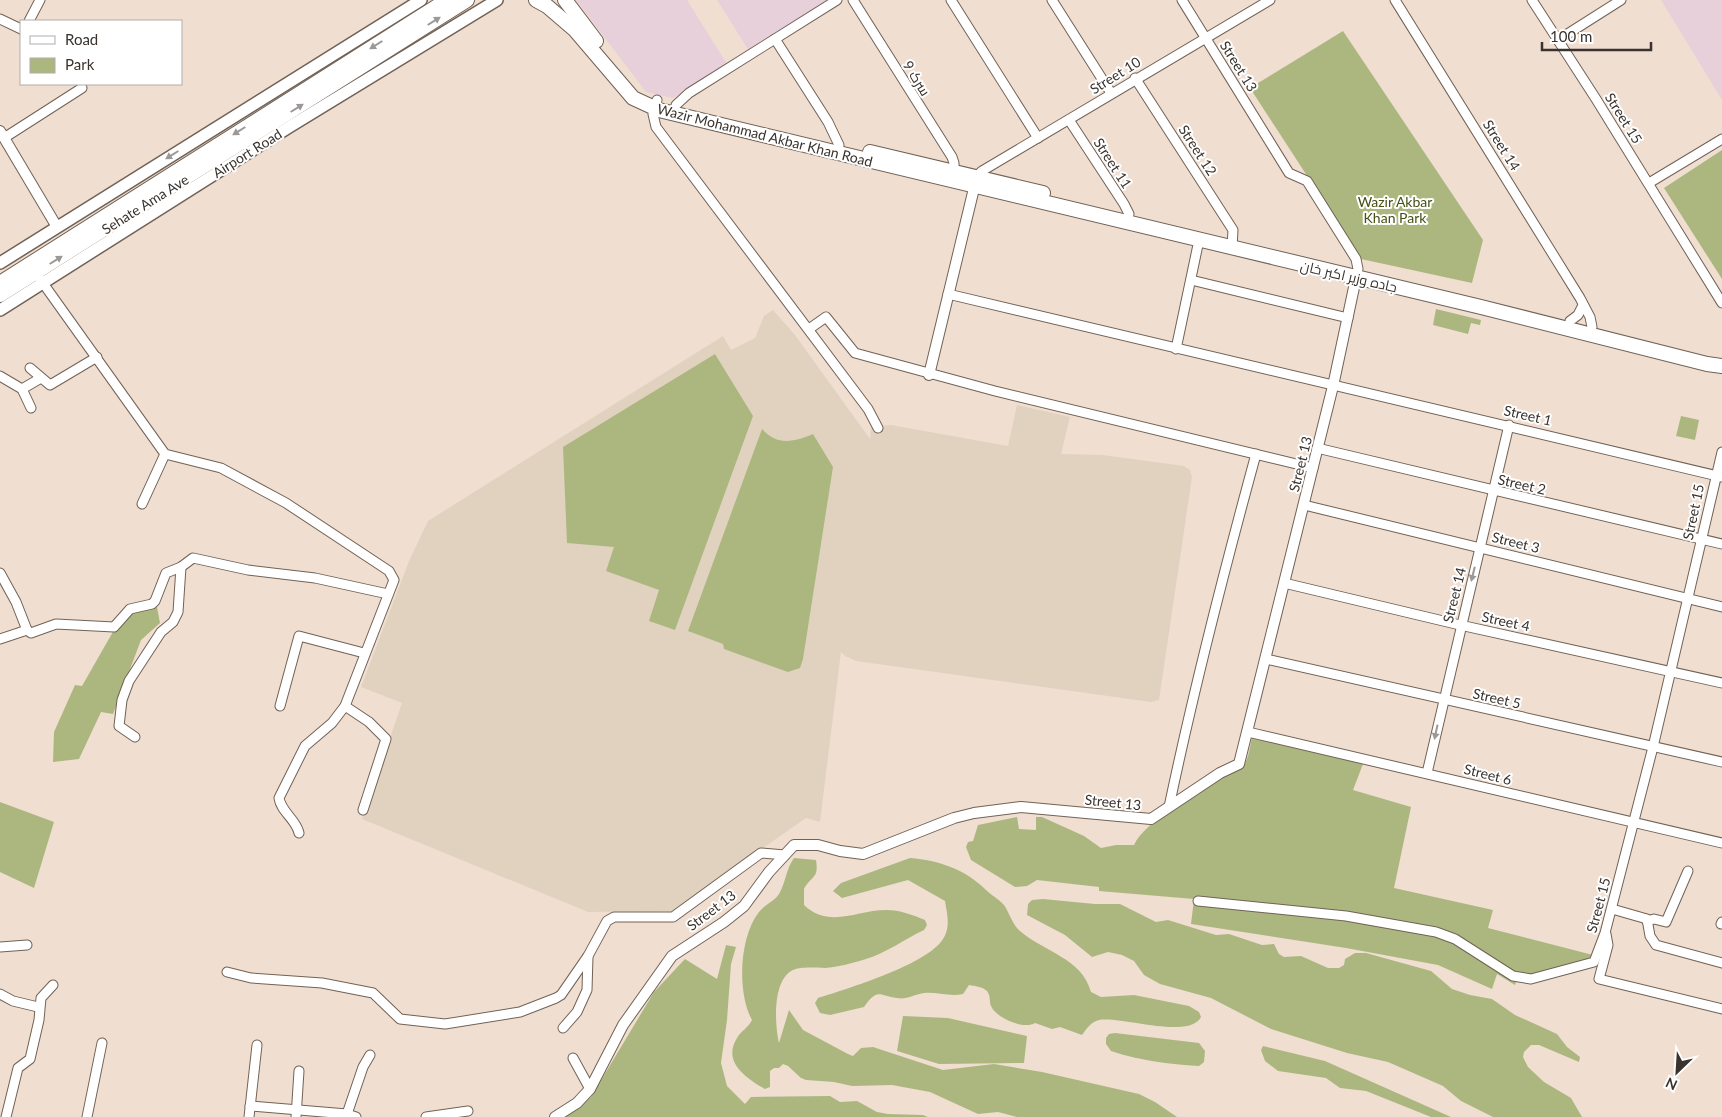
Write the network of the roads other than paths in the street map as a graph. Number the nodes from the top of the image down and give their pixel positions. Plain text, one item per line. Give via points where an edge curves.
1 (40, 0) edge
2 (421, 0) edge
3 (447, 0) edge
4 (467, 0) edge
5 (497, 0) edge
6 (536, 0) edge
7 (565, 0) edge
8 (837, 0) edge
9 (853, 0) edge
10 (951, 0) edge
11 (1052, 0) edge
12 (1182, 0) edge
13 (1270, 0) edge
14 (1395, 0) edge
15 (1532, 0) edge
16 (1621, 0) edge
17 (0, 19) edge
18 (30, 20) edge
19 (20, 29) edge
20 (1205, 38) junction
21 (775, 39) junction
22 (1558, 40) junction
23 (1135, 78) junction
24 (82, 88) dead end
25 (1112, 93) junction
26 (656, 104) junction
27 (676, 105) junction
28 (1069, 120) junction
29 (2, 135) edge
30 (1038, 138) junction
31 (1722, 139) edge
32 (839, 149) junction
33 (954, 176) junction
34 (976, 181) junction
35 (1649, 183) junction
36 (1128, 218) junction
37 (57, 227) junction
38 (1199, 240) junction
39 (1233, 243) junction
40 (0, 262) edge
41 (1357, 273) junction
42 (39, 278) junction
43 (1191, 280) junction
44 (0, 282) edge
45 (948, 294) junction
46 (0, 295) edge
47 (1722, 303) edge
48 (1583, 305) junction
49 (0, 310) edge
50 (1348, 318) junction
51 (1570, 321) junction
52 (1592, 327) junction
53 (809, 329) junction
54 (1176, 349) junction
55 (1722, 355) edge
56 (97, 357) junction
57 (1722, 366) edge
58 (30, 368) dead end
59 (929, 375) junction
60 (0, 376) edge
61 (41, 378) junction
62 (1333, 386) junction
63 (22, 388) junction
64 (31, 408) dead end
65 (1509, 424) junction
66 (878, 428) dead end
67 (1317, 448) junction
68 (1722, 452) edge
69 (165, 454) junction
70 (1256, 454) junction
71 (1313, 468) junction
72 (1719, 476) edge
73 (1494, 492) junction
74 (142, 504) dead end
75 (1304, 505) junction
76 (1702, 540) junction
77 (1722, 544) edge
78 (1480, 548) junction
79 (182, 567) junction
80 (0, 573) edge
81 (1284, 583) junction
82 (388, 594) junction
83 (1688, 599) junction
84 (1722, 606) edge
85 (1460, 625) junction
86 (28, 630) junction
87 (0, 639) edge
88 (364, 653) junction
89 (1266, 659) junction
90 (1670, 671) junction
91 (1722, 683) edge
92 (1443, 700) junction
93 (280, 706) dead end
94 (345, 706) junction
95 (1248, 732) junction
96 (135, 737) dead end
97 (1653, 747) junction
98 (1722, 762) edge
99 (1427, 773) junction
100 (1170, 807) junction
101 (363, 810) dead end
102 (1633, 823) junction
103 (299, 833) dead end
104 (1722, 843) edge
105 (785, 854) junction
106 (1688, 871) dead end
107 (1198, 901) dead end
108 (1612, 909) junction
109 (1647, 921) junction
110 (1605, 933) junction
111 (27, 945) dead end
112 (0, 947) edge
113 (588, 956) junction
114 (1722, 963) edge
115 (228, 972) dead end
116 (53, 985) dead end
117 (0, 994) edge
118 (38, 1007) junction
119 (1722, 1009) edge
120 (562, 1028) dead end
121 (102, 1043) dead end
122 (257, 1045) dead end
123 (370, 1055) dead end
124 (573, 1058) dead end
125 (299, 1071) dead end
126 (590, 1089) junction
127 (250, 1106) junction
128 (468, 1111) dead end
129 (296, 1113) edge
130 (352, 1116) edge
131 (6, 1117) edge
132 (87, 1117) edge
133 (249, 1117) edge
134 (426, 1117) edge
135 (556, 1117) edge

1 - 18 street
2 -> 37 main road
3 -> 44 main road, Airport Road
42 -> 4 main road, Sehate Ama Ave
5 - 42 main road, Airport Road
6 - 26 main road, Wazir Mohammad Akbar Khan Road via 575,30 633,98
7 - 26 main road via 634,90
8 - 21 street
9 - 33 street, سرک 9 via 952,157
10 - 30 street
11 - 25 street
12 - 20 street, Street 13
13 - 20 street, Street 10
14 - 48 street, Street 14
15 - 22 street, Street 15
16 - 22 street
17 - 19 street
20 - 23 street, Street 10
20 - 41 street, Street 13 via 1289,172 1307,181 1356,259
21 - 27 street via 689,93
21 - 32 street via 828,122
22 - 35 street, Street 15
23 - 25 street, Street 10
23 - 39 street, Street 12 via 1233,230
24 - 29 street
25 - 28 street, Street 10
26 - 27 main road
26 - 32 main road, Wazir Mohammad Akbar Khan Road
26 - 53 street via 653,114 656,127
27 - 32 main road
28 - 30 street, Street 10
28 - 36 street, Street 11
29 - 37 street
30 - 34 street, Street 10 via 982,171
31 - 35 street
32 - 33 main road
33 - 34 main road
34 - 36 main road
34 - 45 street
35 - 47 street, Street 15
36 - 38 main road
36 - 39 main road
37 - 40 main road
38 - 39 main road
38 - 43 street
39 - 41 main road
41 - 50 street, Street 13
41 - 51 main road
41 - 57 main road, جاده وزیر اکبر خان
42 - 46 main road, Sehate Ama Ave
42 - 49 main road, Airport Road
42 - 56 street
43 - 50 street
43 - 54 street
45 - 54 street, Street 1
45 - 59 street
48 - 51 street
48 - 52 street, Street 14
50 - 62 street, Street 13
51 - 52 main road
52 - 55 main road via 1709,356
53 - 59 street via 826,317 854,353
53 - 66 street via 868,408
54 - 62 street, Street 1
56 - 61 street via 50,385
56 - 69 street
58 - 61 street
59 - 70 street
60 - 63 street
61 - 63 street
62 - 65 street, Street 1
62 - 67 street, Street 13
63 - 64 street
65 - 72 street, Street 1
65 - 73 street, Street 14
67 - 71 street, Street 13
67 - 73 street, Street 2
68 - 72 street, Street 15
69 - 74 street
69 - 82 street via 220,468 286,503 389,571 394,580
70 - 71 street
70 - 100 street via 1214,608
71 - 75 street, Street 13
72 - 76 street, Street 15
73 - 76 street, Street 2
73 - 78 street, Street 14
75 - 78 street, Street 3
75 - 81 street, Street 13
76 - 77 street, Street 2
76 - 83 street, Street 15
78 - 83 street, Street 3
78 -> 85 street, Street 14
79 - 82 street via 193,558 206,559 248,570 316,578
79 - 86 street via 166,573 152,604 130,609 114,627 56,624 31,633
79 - 96 street via 178,612 129,681 122,700 120,726
80 - 86 street
81 - 85 street, Street 4
81 - 89 street, Street 13
82 - 88 street
83 - 84 street, Street 3
83 - 90 street, Street 15
85 - 90 street, Street 4
85 - 92 street, Street 14
86 - 87 street
88 - 93 street via 299,636
88 - 94 street
89 - 92 street, Street 5
89 - 95 street, Street 13
90 - 91 street, Street 4
90 - 97 street, Street 15
92 - 97 street, Street 5
92 -> 99 street, Street 14
94 - 101 street via 369,722 386,739
94 - 103 street via 332,723 304,746 279,798
95 - 99 street, Street 6
95 - 100 street, Street 13 via 1239,764
97 - 98 street, Street 5
97 - 102 street, Street 15
99 - 102 street, Street 6
100 - 105 street, Street 13 via 1151,819 1021,807 954,818 863,854 807,844 794,845
102 - 104 street, Street 6
102 - 108 street, Street 15
105 - 113 street via 761,853 673,917 614,917 601,929
105 - 126 street, Street 13 via 744,906 672,956 623,1024
106 - 109 street via 1666,922
107 - 110 street, Street 15 via 1346,916 1436,932 1455,939 1512,976 1530,980 1594,962
108 - 109 street
108 - 110 street, Street 15
109 - 114 street via 1656,945
110 - 119 street via 1608,944 1600,979
111 - 112 street
113 - 115 street via 556,998 520,1012 445,1024 400,1019 373,992 322,983 251,978
113 - 120 street via 588,986 577,1012
116 - 118 street via 41,998
117 - 118 street
118 - 131 street via 39,1020 30,1059 18,1068
121 - 132 street
122 - 127 street
123 - 130 street via 363,1067
124 - 126 street
125 - 129 street
126 - 135 street, Street 13 via 577,1103
127 - 129 street
127 - 133 street
128 - 134 street
129 - 130 street

